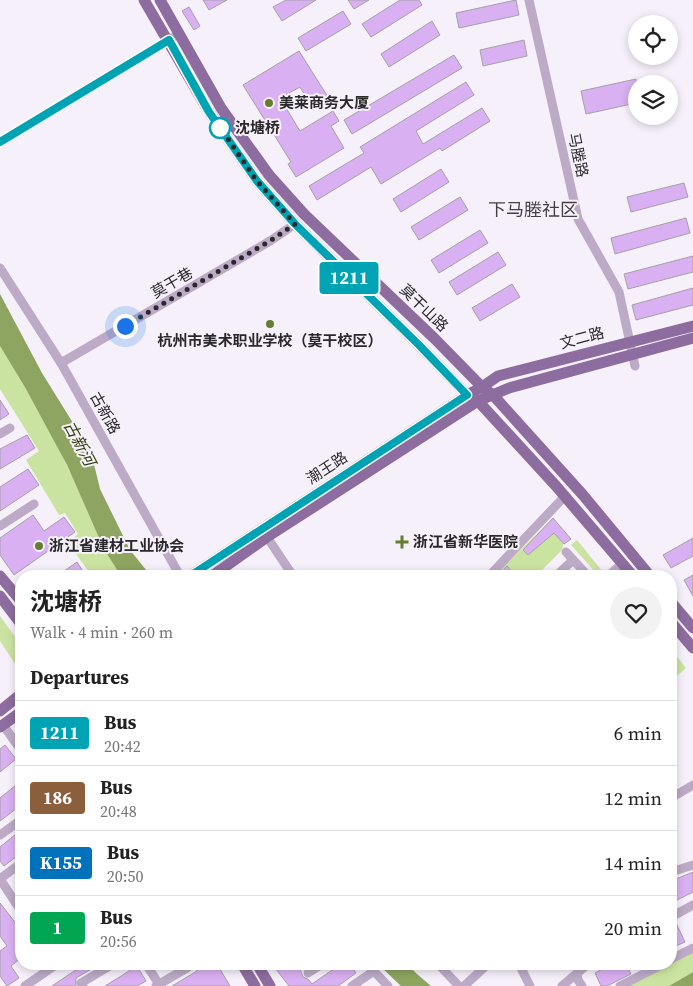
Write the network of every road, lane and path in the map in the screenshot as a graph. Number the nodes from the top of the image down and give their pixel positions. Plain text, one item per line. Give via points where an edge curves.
1 (144, 0) edge
2 (160, 0) edge
3 (529, 0) edge
4 (179, 34) junction
5 (169, 40) junction
6 (0, 142) edge
7 (295, 224) junction
8 (0, 268) edge
9 (693, 326) edge
10 (693, 338) edge
11 (629, 342) junction
12 (632, 354) junction
13 (61, 363) junction
14 (635, 366) dead end
15 (482, 387) junction
16 (467, 395) junction
17 (493, 395) junction
18 (478, 401) junction
19 (10, 428) dead end
20 (0, 434) edge
21 (565, 496) junction
22 (34, 504) dead end
23 (0, 526) edge
24 (267, 537) junction
25 (566, 552) dead end
26 (573, 560) junction
27 (622, 564) junction
28 (177, 570) edge
29 (199, 570) edge
30 (220, 570) edge
31 (289, 570) edge
32 (495, 570) edge
33 (562, 570) edge
34 (582, 570) edge
35 (615, 570) edge
36 (627, 570) edge
37 (645, 570) edge
38 (0, 576) edge
39 (15, 594) edge
40 (0, 596) edge
41 (677, 609) edge
42 (15, 616) edge
43 (693, 628) edge
44 (677, 629) edge
45 (693, 648) edge
46 (15, 699) edge
47 (0, 711) edge
48 (15, 716) edge
49 (2, 726) edge
50 (15, 742) edge
51 (693, 785) edge
52 (677, 794) edge
53 (15, 824) edge
54 (0, 835) edge
55 (693, 865) edge
56 (15, 868) edge
57 (677, 870) edge
58 (0, 879) edge
59 (15, 900) edge
60 (693, 906) edge
61 (677, 914) edge
62 (693, 948) edge
63 (677, 956) edge
64 (49, 970) edge
65 (102, 970) edge
66 (150, 970) edge
67 (184, 970) edge
68 (246, 970) edge
69 (261, 970) edge
70 (313, 970) edge
71 (444, 970) edge
72 (481, 970) edge
73 (521, 970) edge
74 (581, 970) edge
75 (651, 970) edge
76 (374, 971) joint
77 (308, 973) dead end
78 (577, 974) junction
79 (159, 985) edge
80 (26, 986) edge
81 (83, 986) edge
82 (255, 986) edge
83 (270, 986) edge
84 (352, 986) edge
85 (388, 986) edge
86 (459, 986) edge
87 (464, 986) edge
88 (530, 986) edge
89 (562, 986) edge
90 (582, 986) edge
91 (620, 986) edge

1 - 5 main road, 莫干山路
2 - 4 main road, 莫干山路
3 - 11 street, 马塍路 via 578,219 619,292
4 - 5 street
4 - 15 main road, 莫干山路 via 221,108 269,175 304,214
5 - 6 street
5 - 7 main road, 莫干山路 via 232,146 257,181
7 - 13 street, 莫干巷
7 - 16 main road, 莫干山路
8 - 13 street, 古新路
9 - 11 main road, 文二路
10 - 12 main road, 文二路
11 - 12 street, 马塍路
11 - 15 main road, 文二路 via 498,376
12 - 14 street, 马塍路
12 - 17 main road, 文二路
13 - 28 street, 古新路
15 - 16 main road, 潮王路
15 - 17 main road, 莫干山路
16 - 18 main road, 莫干山路
16 - 29 main road, 潮王路
17 - 18 main road, 潮王路
17 - 37 main road, 莫干山路
18 - 21 main road, 莫干山路
18 - 24 main road, 潮王路
19 - 20 street
21 - 27 main road, 莫干山路
21 - 32 street
22 - 23 street
24 - 30 main road, 潮王路
24 - 31 street
25 - 26 street
26 - 33 street
26 - 34 street
27 - 35 street
27 - 36 main road, 莫干山路
38 - 39 main road
40 - 42 main road
41 - 43 main road
44 - 45 main road
46 - 47 main road
48 - 49 main road
49 - 50 street
51 - 52 street
53 - 54 street
55 - 57 street
56 - 58 street
58 - 59 street
60 - 61 street
62 - 63 street
64 - 80 street
65 - 81 street via 81,983
66 - 79 street
67 - 79 street
68 - 82 main road
69 - 83 main road
70 - 77 street
71 - 86 street
72 - 87 street
73 - 88 street
74 - 78 street
75 - 91 street
76 - 84 street
76 - 85 street
78 - 89 street
78 - 90 street

